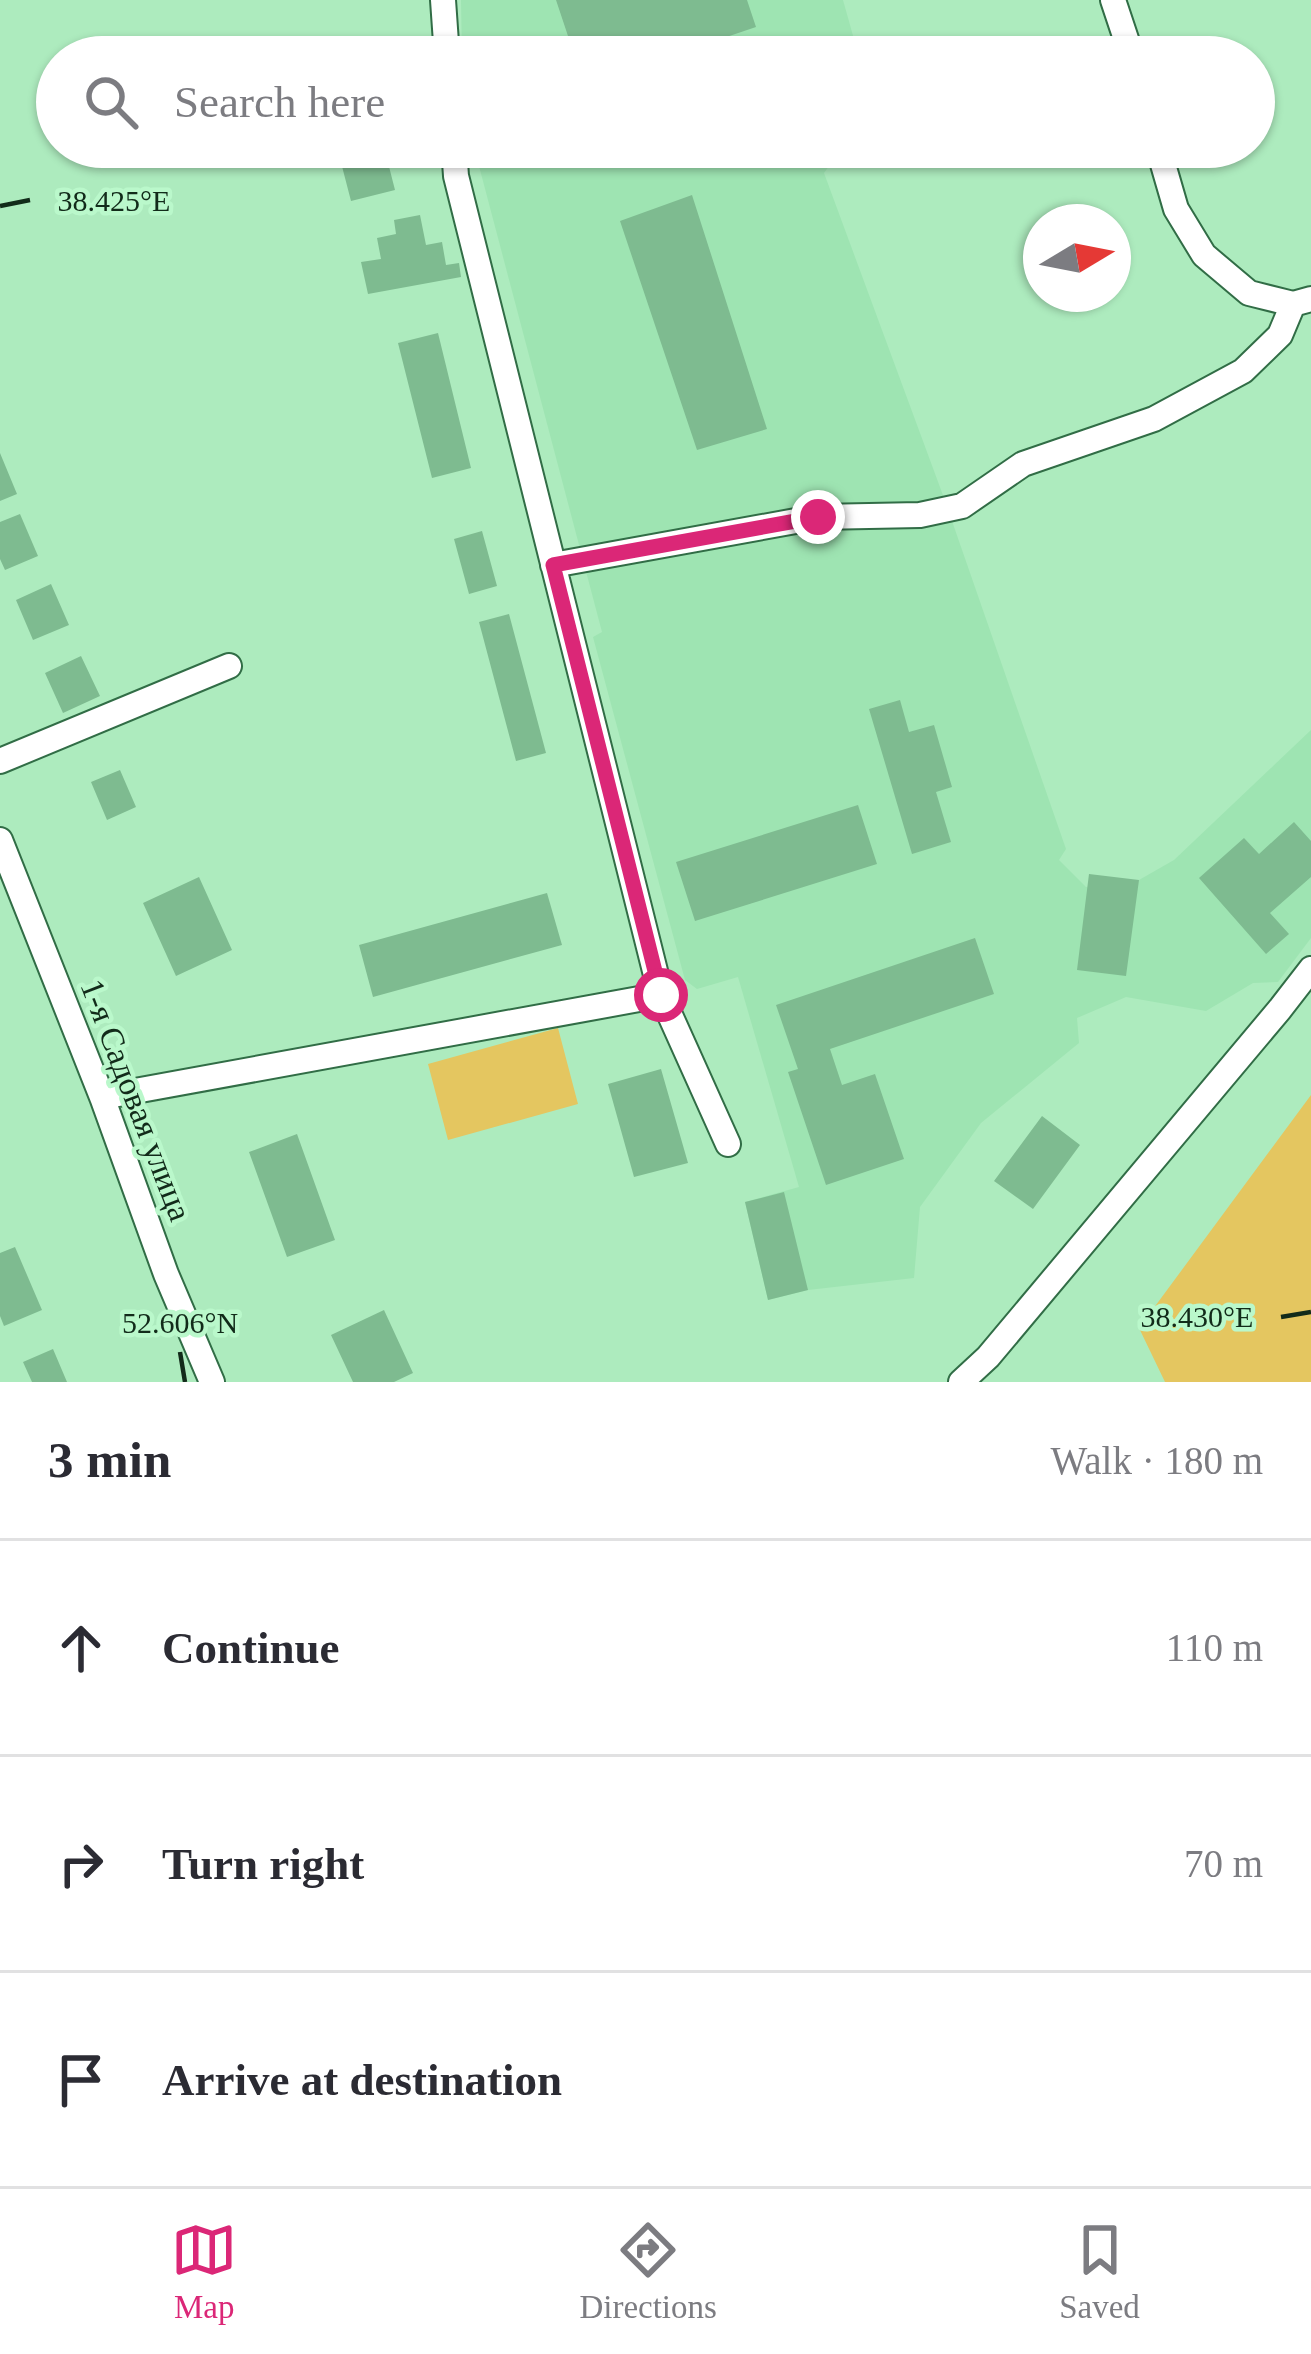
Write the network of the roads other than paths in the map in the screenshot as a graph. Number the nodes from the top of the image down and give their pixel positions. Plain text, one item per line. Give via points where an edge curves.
1 (443, 0) edge
2 (1113, 0) edge
3 (446, 36) edge
4 (1125, 36) edge
5 (455, 168) edge
6 (1164, 168) edge
7 (1302, 302) edge
8 (553, 565) junction
9 (229, 666) dead end
10 (0, 760) edge
11 (0, 840) edge
12 (1311, 968) edge
13 (661, 995) junction
14 (102, 1097) junction
15 (728, 1144) dead end
16 (212, 1382) edge
17 (961, 1382) edge

1 - 3 street
2 - 4 street
5 - 8 street
6 - 7 street via 1176,209 1204,255 1249,293
7 - 8 street via 1243,371 1154,419 1023,464 962,506 818,517
8 - 13 street
9 - 10 street
11 - 14 street, 1-я Садовая улица
12 - 17 street
13 - 14 street
13 - 15 street
14 - 16 street, 1-я Садовая улица

